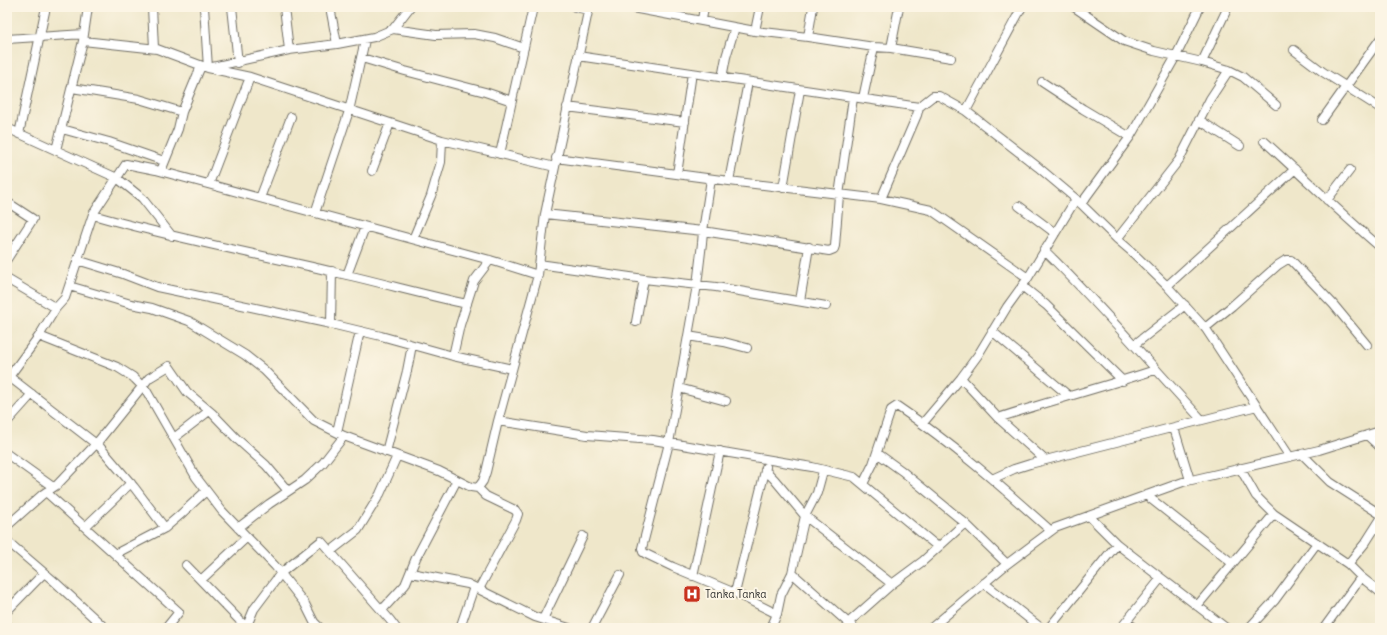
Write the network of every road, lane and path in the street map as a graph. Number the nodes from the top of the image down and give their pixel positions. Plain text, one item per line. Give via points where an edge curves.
1 (46, 7) edge
2 (88, 7) edge
3 (152, 7) edge
4 (204, 7) edge
5 (232, 7) edge
6 (284, 7) edge
7 (330, 7) edge
8 (410, 7) edge
9 (533, 7) edge
10 (575, 7) edge
11 (627, 7) edge
12 (704, 7) edge
13 (760, 7) edge
14 (813, 7) edge
15 (899, 7) edge
16 (1022, 7) edge
17 (1074, 7) edge
18 (1200, 7) edge
19 (1228, 7) edge
20 (588, 8) edge
21 (646, 8) edge
22 (702, 20) junction
23 (735, 27) junction
24 (393, 30) junction
25 (755, 31) junction
26 (83, 37) junction
27 (808, 37) junction
28 (39, 38) junction
29 (7, 39) edge
30 (1380, 39) edge
31 (366, 40) junction
32 (337, 44) junction
33 (874, 47) junction
34 (154, 48) junction
35 (524, 48) junction
36 (891, 48) junction
37 (289, 50) junction
38 (1294, 50) dead end
39 (578, 56) junction
40 (1176, 56) junction
41 (362, 58) junction
42 (951, 58) dead end
43 (1202, 62) junction
44 (238, 63) junction
45 (205, 67) junction
46 (1229, 70) junction
47 (692, 73) junction
48 (250, 77) junction
49 (722, 78) junction
50 (748, 82) junction
51 (1042, 82) dead end
52 (1347, 87) junction
53 (72, 88) junction
54 (800, 90) junction
55 (853, 98) junction
56 (863, 98) junction
57 (512, 101) junction
58 (1276, 105) dead end
59 (568, 107) junction
60 (919, 107) junction
61 (1380, 108) edge
62 (349, 110) junction
63 (966, 111) junction
64 (182, 112) junction
65 (291, 117) dead end
66 (1199, 120) junction
67 (1322, 120) dead end
68 (685, 122) junction
69 (390, 123) junction
70 (7, 128) edge
71 (62, 129) junction
72 (19, 134) junction
73 (1130, 137) junction
74 (442, 140) junction
75 (1264, 142) dead end
76 (1240, 146) dead end
77 (56, 150) junction
78 (500, 154) junction
79 (556, 158) junction
80 (164, 161) junction
81 (555, 167) junction
82 (1295, 169) junction
83 (1350, 170) dead end
84 (161, 171) junction
85 (372, 172) dead end
86 (677, 174) junction
87 (117, 178) junction
88 (711, 179) junction
89 (729, 181) junction
90 (209, 184) junction
91 (783, 188) junction
92 (839, 195) junction
93 (260, 198) junction
94 (880, 199) junction
95 (1327, 200) junction
96 (7, 202) edge
97 (1078, 202) junction
98 (1019, 206) dead end
99 (315, 213) junction
100 (545, 214) junction
101 (93, 215) junction
102 (365, 227) junction
103 (703, 231) junction
104 (1055, 233) junction
105 (172, 236) junction
106 (1117, 239) junction
107 (413, 240) junction
108 (810, 247) junction
109 (1380, 247) edge
110 (1044, 250) junction
111 (7, 259) edge
112 (77, 260) junction
113 (490, 260) junction
114 (538, 264) junction
115 (332, 271) junction
116 (347, 275) junction
117 (538, 275) junction
118 (1028, 278) junction
119 (7, 279) edge
120 (644, 279) junction
121 (697, 285) junction
122 (68, 286) junction
123 (1022, 286) junction
124 (1167, 286) junction
125 (800, 301) junction
126 (467, 304) junction
127 (1185, 305) junction
128 (826, 306) dead end
129 (56, 308) junction
130 (636, 322) dead end
131 (331, 324) junction
132 (1205, 328) junction
133 (360, 331) junction
134 (992, 332) junction
135 (38, 336) junction
136 (688, 336) junction
137 (1367, 344) dead end
138 (412, 345) junction
139 (1134, 345) junction
140 (747, 348) dead end
141 (452, 356) junction
142 (512, 369) junction
143 (1155, 370) junction
144 (8, 376) edge
145 (961, 378) junction
146 (1123, 381) junction
147 (142, 386) junction
148 (679, 388) junction
149 (32, 394) junction
150 (1069, 396) junction
151 (726, 401) dead end
152 (1257, 406) junction
153 (210, 411) junction
154 (998, 418) junction
155 (1202, 420) junction
156 (498, 421) junction
157 (7, 422) edge
158 (923, 423) junction
159 (1174, 428) junction
160 (1380, 431) edge
161 (340, 434) junction
162 (1367, 435) junction
163 (174, 438) junction
164 (668, 443) junction
165 (96, 444) junction
166 (1380, 446) edge
167 (720, 451) junction
168 (386, 452) junction
169 (877, 453) junction
170 (7, 454) edge
171 (1302, 454) junction
172 (398, 456) junction
173 (1290, 457) junction
174 (768, 460) junction
175 (1045, 460) junction
176 (1240, 468) junction
177 (765, 470) junction
178 (823, 471) junction
179 (992, 479) junction
180 (457, 480) junction
181 (1190, 480) junction
182 (131, 484) junction
183 (863, 484) junction
184 (54, 487) junction
185 (478, 488) junction
186 (206, 491) junction
187 (288, 491) junction
188 (46, 492) junction
189 (1146, 495) junction
190 (1274, 514) junction
191 (1380, 514) edge
192 (805, 516) junction
193 (1089, 516) junction
194 (1380, 520) edge
195 (965, 523) junction
196 (7, 526) edge
197 (85, 527) junction
198 (165, 528) junction
199 (238, 528) junction
200 (1051, 531) junction
201 (583, 536) dead end
202 (247, 537) junction
203 (7, 541) edge
204 (1318, 542) junction
205 (1117, 544) junction
206 (938, 547) junction
207 (331, 551) junction
208 (115, 554) junction
209 (1232, 563) junction
210 (1007, 564) junction
211 (1348, 564) junction
212 (186, 565) dead end
213 (44, 573) junction
214 (281, 573) junction
215 (411, 573) junction
216 (792, 573) junction
217 (620, 575) dead end
218 (693, 576) junction
219 (1361, 577) junction
220 (1162, 578) junction
221 (201, 580) junction
222 (984, 583) junction
223 (892, 584) junction
224 (477, 588) junction
225 (1380, 592) edge
226 (735, 593) junction
227 (1197, 606) junction
228 (382, 610) junction
229 (7, 611) edge
230 (777, 614) junction
231 (543, 619) junction
232 (7, 625) edge
233 (851, 625) edge
234 (1123, 625) edge
235 (246, 627) edge
236 (10, 628) edge
237 (106, 628) edge
238 (166, 628) edge
239 (320, 628) edge
240 (396, 628) edge
241 (460, 628) edge
242 (569, 628) edge
243 (592, 628) edge
244 (771, 628) edge
245 (931, 628) edge
246 (1041, 628) edge
247 (1049, 628) edge
248 (1135, 628) edge
249 (1226, 628) edge
250 (1249, 628) edge
251 (1324, 628) edge

1 - 28 street
2 - 26 street
3 - 34 street
4 - 45 street
5 - 44 street
6 - 37 street
7 - 32 street
8 - 24 street
9 - 35 street
10 - 20 street
11 - 21 street
12 - 22 street
13 - 25 street
14 - 27 street
15 - 36 street
16 - 63 street
17 - 40 street via 1124,41
18 - 40 street
19 - 43 street
20 - 39 street
21 - 22 street
22 - 23 street
23 - 25 street
23 - 49 street
24 - 31 street
24 - 35 street via 436,35 474,34
25 - 27 street
26 - 28 street
26 - 34 street
26 - 53 street
27 - 33 street
28 - 29 street
28 - 72 street
30 - 52 street
31 - 32 street
31 - 41 street
32 - 37 street
33 - 36 street
33 - 56 street
34 - 45 street
35 - 57 street
36 - 42 street
37 - 44 street
38 - 52 street
39 - 47 street
39 - 59 street
40 - 43 street
40 - 73 street
41 - 57 street
41 - 62 street
43 - 46 street
44 - 45 street
45 - 48 street
45 - 64 street
46 - 58 street via 1243,77
46 - 66 street
47 - 49 street
47 - 68 street
48 - 62 street
48 - 90 street
49 - 50 street
50 - 54 street
50 - 89 street
51 - 73 street
52 - 61 street
52 - 67 street
53 - 64 street via 139,99
53 - 71 street
54 - 55 street
54 - 91 street
55 - 56 street
55 - 92 street
56 - 60 street
57 - 78 street
59 - 68 street
59 - 79 street
60 - 63 street via 933,96 939,96
60 - 94 street
62 - 69 street
62 - 99 street
63 - 97 street
64 - 80 street via 178,129
65 - 93 street
66 - 76 street
66 - 106 street via 1179,160
68 - 86 street
69 - 74 street
69 - 85 street
70 - 72 street
71 - 77 street
71 - 80 street
72 - 77 street
73 - 97 street
74 - 78 street
74 - 107 street via 441,162 431,196
75 - 82 street
77 - 87 street
78 - 81 street
79 - 81 street
79 - 86 street
80 - 84 street
81 - 100 street
82 - 95 street
82 - 124 street
83 - 95 street
84 - 87 street via 126,164
84 - 90 street
86 - 88 street
87 - 101 street
87 - 105 street via 142,198
88 - 89 street
88 - 103 street
89 - 91 street
90 - 93 street
91 - 92 street
92 - 94 street
92 - 108 street via 834,248 829,251
93 - 99 street
94 - 118 street via 930,210
95 - 109 street
96 - 111 street via 33,219
97 - 104 street
97 - 106 street
98 - 104 street
99 - 102 street
100 - 103 street
100 - 114 street
101 - 105 street
101 - 112 street
102 - 107 street
102 - 116 street
103 - 108 street
103 - 121 street
104 - 110 street
105 - 115 street
106 - 124 street
107 - 113 street
108 - 125 street
110 - 118 street
110 - 139 street
112 - 122 street
112 - 131 street via 156,287
113 - 117 street
113 - 126 street via 474,281
114 - 117 street
114 - 120 street
115 - 116 street
115 - 131 street
116 - 126 street
117 - 142 street
118 - 123 street
119 - 129 street
120 - 121 street
120 - 130 street
121 - 125 street
121 - 136 street
122 - 129 street via 65,298
122 - 161 street via 152,308 189,321 245,355 264,370 314,421
123 - 134 street
123 - 146 street via 1046,305
124 - 127 street
125 - 128 street
126 - 141 street
127 - 132 street
127 - 139 street
129 - 135 street
131 - 133 street
132 - 137 street via 1278,265 1290,260
132 - 152 street
133 - 138 street
133 - 161 street
134 - 145 street
134 - 150 street
135 - 144 street
135 - 147 street via 117,367
136 - 140 street
136 - 148 street
138 - 141 street
138 - 168 street
139 - 143 street
141 - 142 street
142 - 156 street
143 - 146 street
143 - 155 street
144 - 149 street
145 - 154 street
145 - 158 street
146 - 150 street
147 - 153 street via 149,378 169,366 187,392
147 - 163 street
147 - 165 street
148 - 151 street
148 - 164 street
149 - 157 street
149 - 165 street
150 - 154 street
152 - 155 street
152 - 173 street
153 - 163 street
153 - 187 street via 236,439 266,465
154 - 175 street
155 - 159 street
156 - 164 street via 587,435
156 - 185 street via 486,472
158 - 169 street via 897,406 890,410
158 - 179 street
159 - 175 street
159 - 181 street
160 - 162 street
161 - 168 street
161 - 187 street via 323,463 305,480
162 - 166 street
162 - 171 street
163 - 186 street
164 - 167 street
164 - 218 street via 642,548 643,552
165 - 182 street
165 - 184 street
167 - 174 street
167 - 218 street
168 - 172 street
169 - 183 street
169 - 195 street
170 - 184 street
171 - 173 street
171 - 191 street via 1330,482
172 - 180 street
172 - 207 street via 380,494 358,530
173 - 176 street
174 - 177 street
174 - 178 street
175 - 179 street via 1014,468
176 - 181 street
176 - 190 street via 1256,496
177 - 192 street
177 - 226 street
178 - 183 street via 854,477
178 - 192 street via 817,493
179 - 200 street
180 - 185 street
180 - 215 street via 416,558
181 - 189 street
182 - 197 street
182 - 198 street
183 - 206 street
184 - 188 street
185 - 224 street via 486,496 515,510 518,514
186 - 198 street
186 - 199 street
187 - 199 street
188 - 196 street
188 - 197 street
189 - 193 street
189 - 209 street
190 - 204 street
190 - 209 street
192 - 216 street
192 - 223 street
193 - 200 street
193 - 205 street
194 - 211 street
195 - 206 street
195 - 210 street
197 - 208 street
198 - 208 street
199 - 202 street
200 - 210 street
201 - 231 street
202 - 214 street
202 - 221 street
203 - 213 street
204 - 211 street
204 - 250 street via 1275,600
205 - 220 street
205 - 247 street
206 - 223 street
207 - 214 street via 321,541
207 - 228 street
208 - 238 street via 179,612
209 - 227 street
210 - 222 street
211 - 219 street
212 - 221 street
213 - 229 street
213 - 237 street
214 - 235 street via 254,609
214 - 239 street
215 - 224 street
215 - 228 street via 405,585
216 - 230 street via 781,595
216 - 233 street
217 - 243 street
218 - 226 street
219 - 225 street
219 - 251 street
220 - 227 street
220 - 234 street
221 - 235 street
222 - 245 street
222 - 246 street
223 - 233 street
224 - 231 street
224 - 241 street
226 - 230 street
227 - 249 street
228 - 240 street
230 - 244 street
231 - 242 street
232 - 236 street
234 - 248 street

